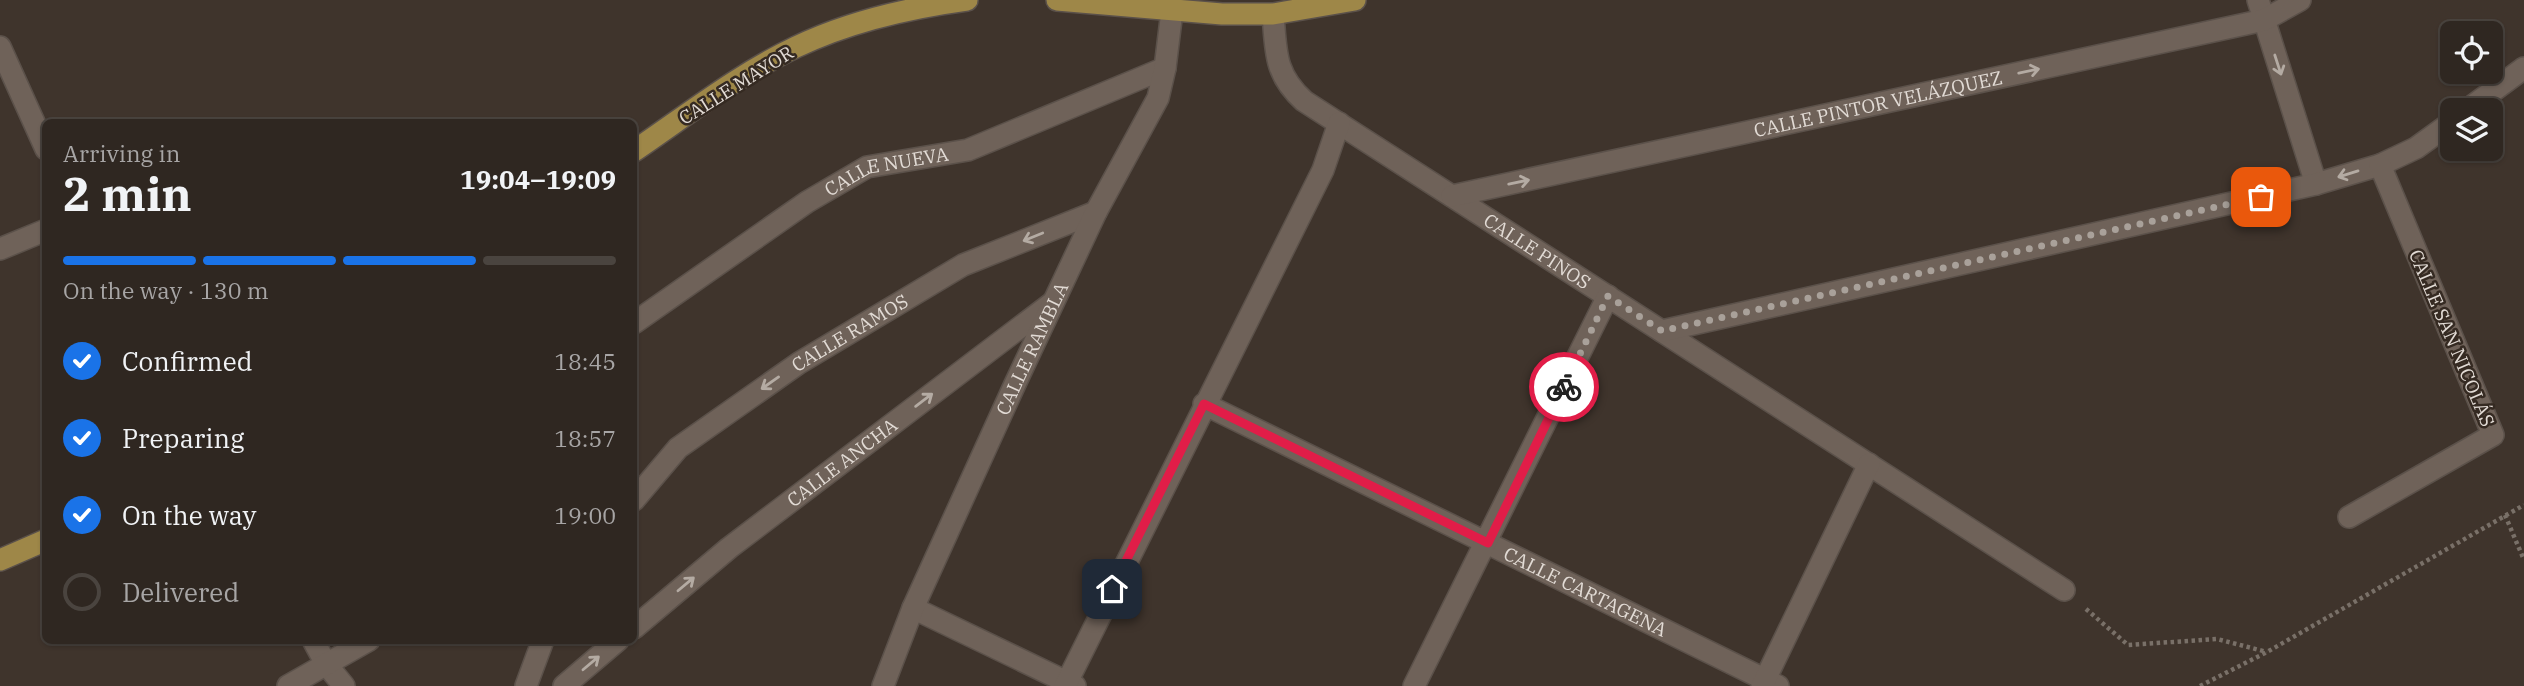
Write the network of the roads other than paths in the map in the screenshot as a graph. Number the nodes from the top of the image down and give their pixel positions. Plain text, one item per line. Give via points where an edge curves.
1 (967, 0) edge
2 (1057, 0) edge
3 (1355, 0) edge
4 (2300, 0) edge
5 (2261, 10) edge
6 (1172, 11) junction
7 (1273, 14) junction
8 (0, 47) edge
9 (1165, 68) junction
10 (2524, 68) edge
11 (2483, 98) edge
12 (1339, 123) junction
13 (2440, 131) edge
14 (42, 140) edge
15 (637, 149) edge
16 (2380, 165) junction
17 (2316, 184) junction
18 (1452, 196) junction
19 (1096, 212) junction
20 (42, 232) edge
21 (0, 249) edge
22 (1608, 296) junction
23 (1055, 300) junction
24 (637, 321) edge
25 (1662, 331) junction
26 (1204, 404) junction
27 (1869, 464) junction
28 (637, 496) edge
29 (2349, 517) dead end
30 (42, 542) edge
31 (1488, 543) junction
32 (0, 560) edge
33 (2064, 590) road end
34 (913, 608) junction
35 (637, 625) edge
36 (315, 644) edge
37 (362, 644) edge
38 (542, 644) edge
39 (613, 644) edge
40 (326, 664) junction
41 (1768, 684) edge
42 (1069, 685) edge
43 (288, 686) edge
44 (344, 686) edge
45 (526, 686) edge
46 (564, 686) edge
47 (883, 686) edge
48 (1414, 686) edge

1 - 15 main road, CALLE MAYOR via 870,19 797,46
2 - 6 main road
3 - 7 main road
4 - 5 street, CALLE PINTOR VELÁZQUEZ
5 -> 17 street
18 -> 5 street, CALLE PINTOR VELÁZQUEZ
6 - 7 main road
6 - 9 street, CALLE RAMBLA
7 - 12 street, CALLE PINOS via 1277,57 1287,86
8 - 14 street
9 - 19 street, CALLE RAMBLA via 1157,99
9 - 24 street, CALLE NUEVA via 968,150 867,167 807,202
10 - 11 street
12 - 18 street, CALLE PINOS
12 - 26 street via 1323,170
13 - 16 street
16 -> 17 street
16 - 29 street, CALLE SAN NICOLÁS via 2493,435
17 - 25 street
18 - 22 street, CALLE PINOS
19 - 23 street, CALLE RAMBLA
19 -> 28 street, CALLE RAMOS via 963,265 799,363 678,448
20 - 21 street
22 - 25 street, CALLE PINOS
22 - 31 street
23 - 34 street, CALLE RAMBLA
35 -> 23 street, CALLE ANCHA via 729,548
25 - 27 street, CALLE PINOS
26 - 31 street, CALLE CARTAGENA
26 - 42 street
27 - 33 street, CALLE PINOS
27 - 41 street
30 - 32 main road
31 - 41 street, CALLE CARTAGENA
31 - 48 street
34 - 42 street
34 - 47 street, CALLE RAMBLA
36 - 40 street
37 - 40 street
38 - 45 street
46 -> 39 street
40 - 43 street
40 - 44 street

